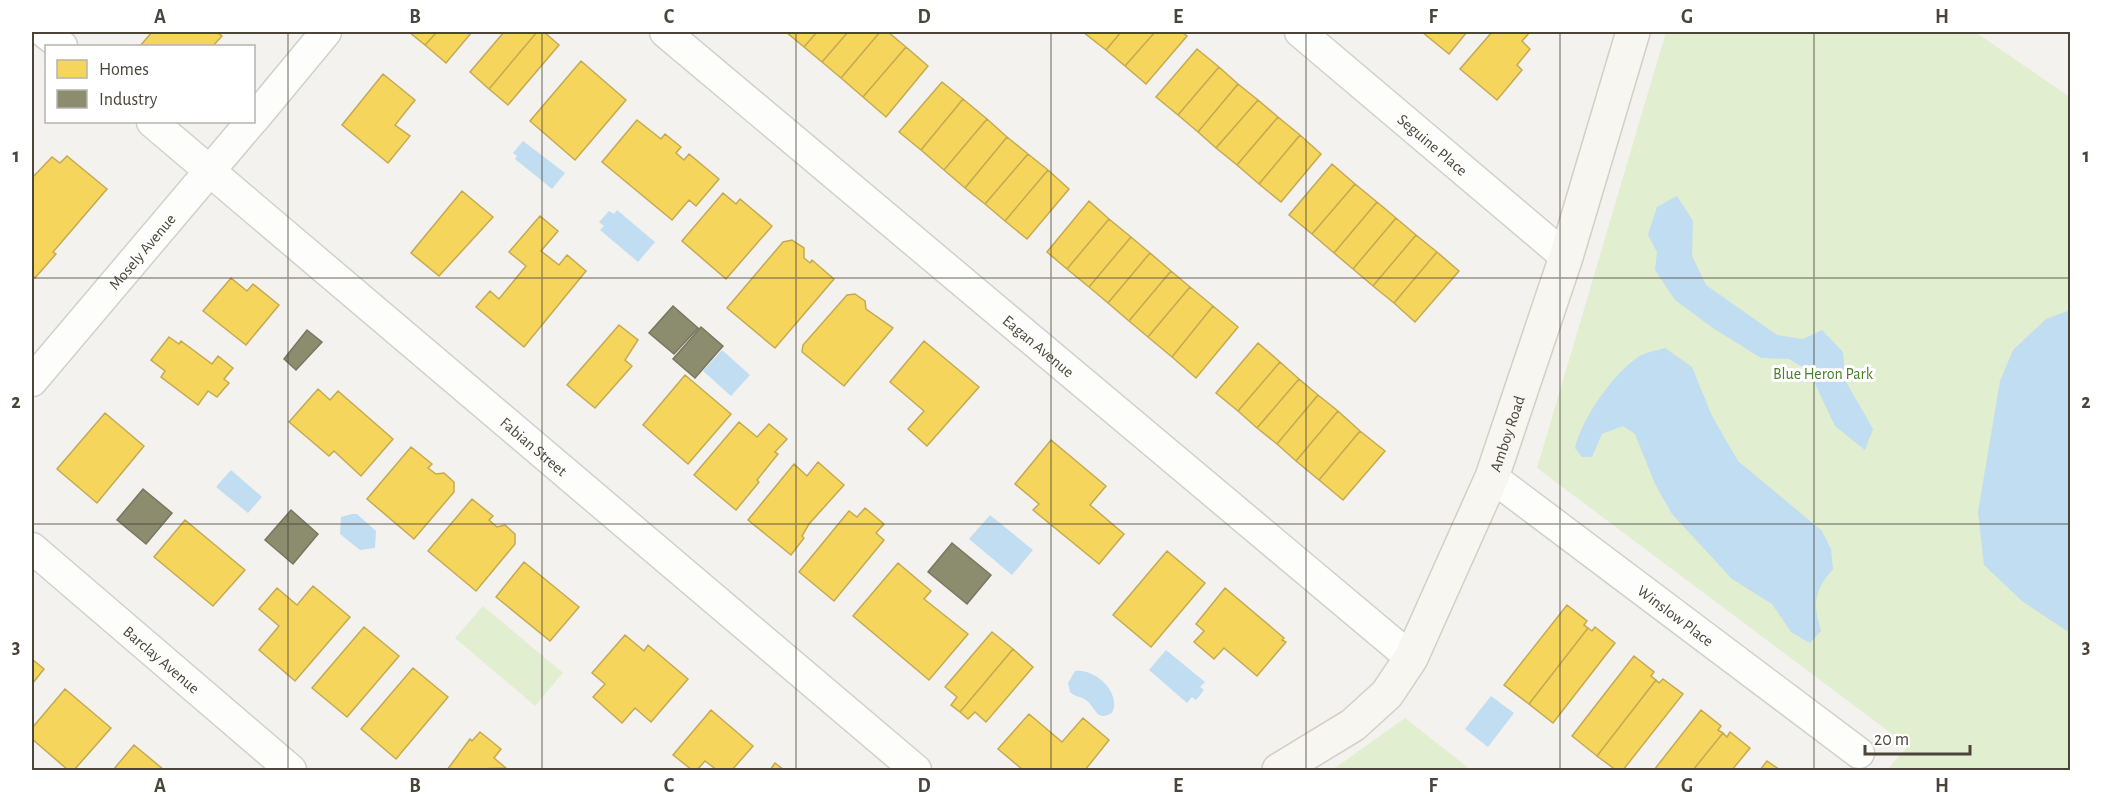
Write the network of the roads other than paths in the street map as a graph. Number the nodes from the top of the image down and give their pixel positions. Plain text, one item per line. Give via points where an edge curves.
1 (44, 32) edge
2 (326, 32) edge
3 (665, 32) edge
4 (1300, 32) edge
5 (1633, 32) edge
6 (61, 45) edge
7 (255, 116) edge
8 (153, 123) edge
9 (250, 123) edge
10 (211, 170) junction
11 (1566, 256) junction
12 (32, 381) edge
13 (1492, 477) junction
14 (32, 548) edge
15 (1411, 658) junction
16 (1859, 753) dead end
17 (281, 767) edge
18 (916, 771) edge
19 (1279, 771) edge

1 - 6 street
2 - 7 street, Mosely Avenue
3 - 15 street, Eagan Avenue
4 - 11 street, Seguine Place
5 - 11 main road, Amboy Road
8 - 10 street, Fabian Street
9 - 10 street, Mosely Avenue
10 - 12 street, Mosely Avenue
10 - 18 street, Fabian Street
11 - 13 main road, Amboy Road
13 - 15 main road, Amboy Road
13 - 16 street, Winslow Place
14 - 17 street, Barclay Avenue
15 - 19 main road, Amboy Road via 1387,694 1353,724

